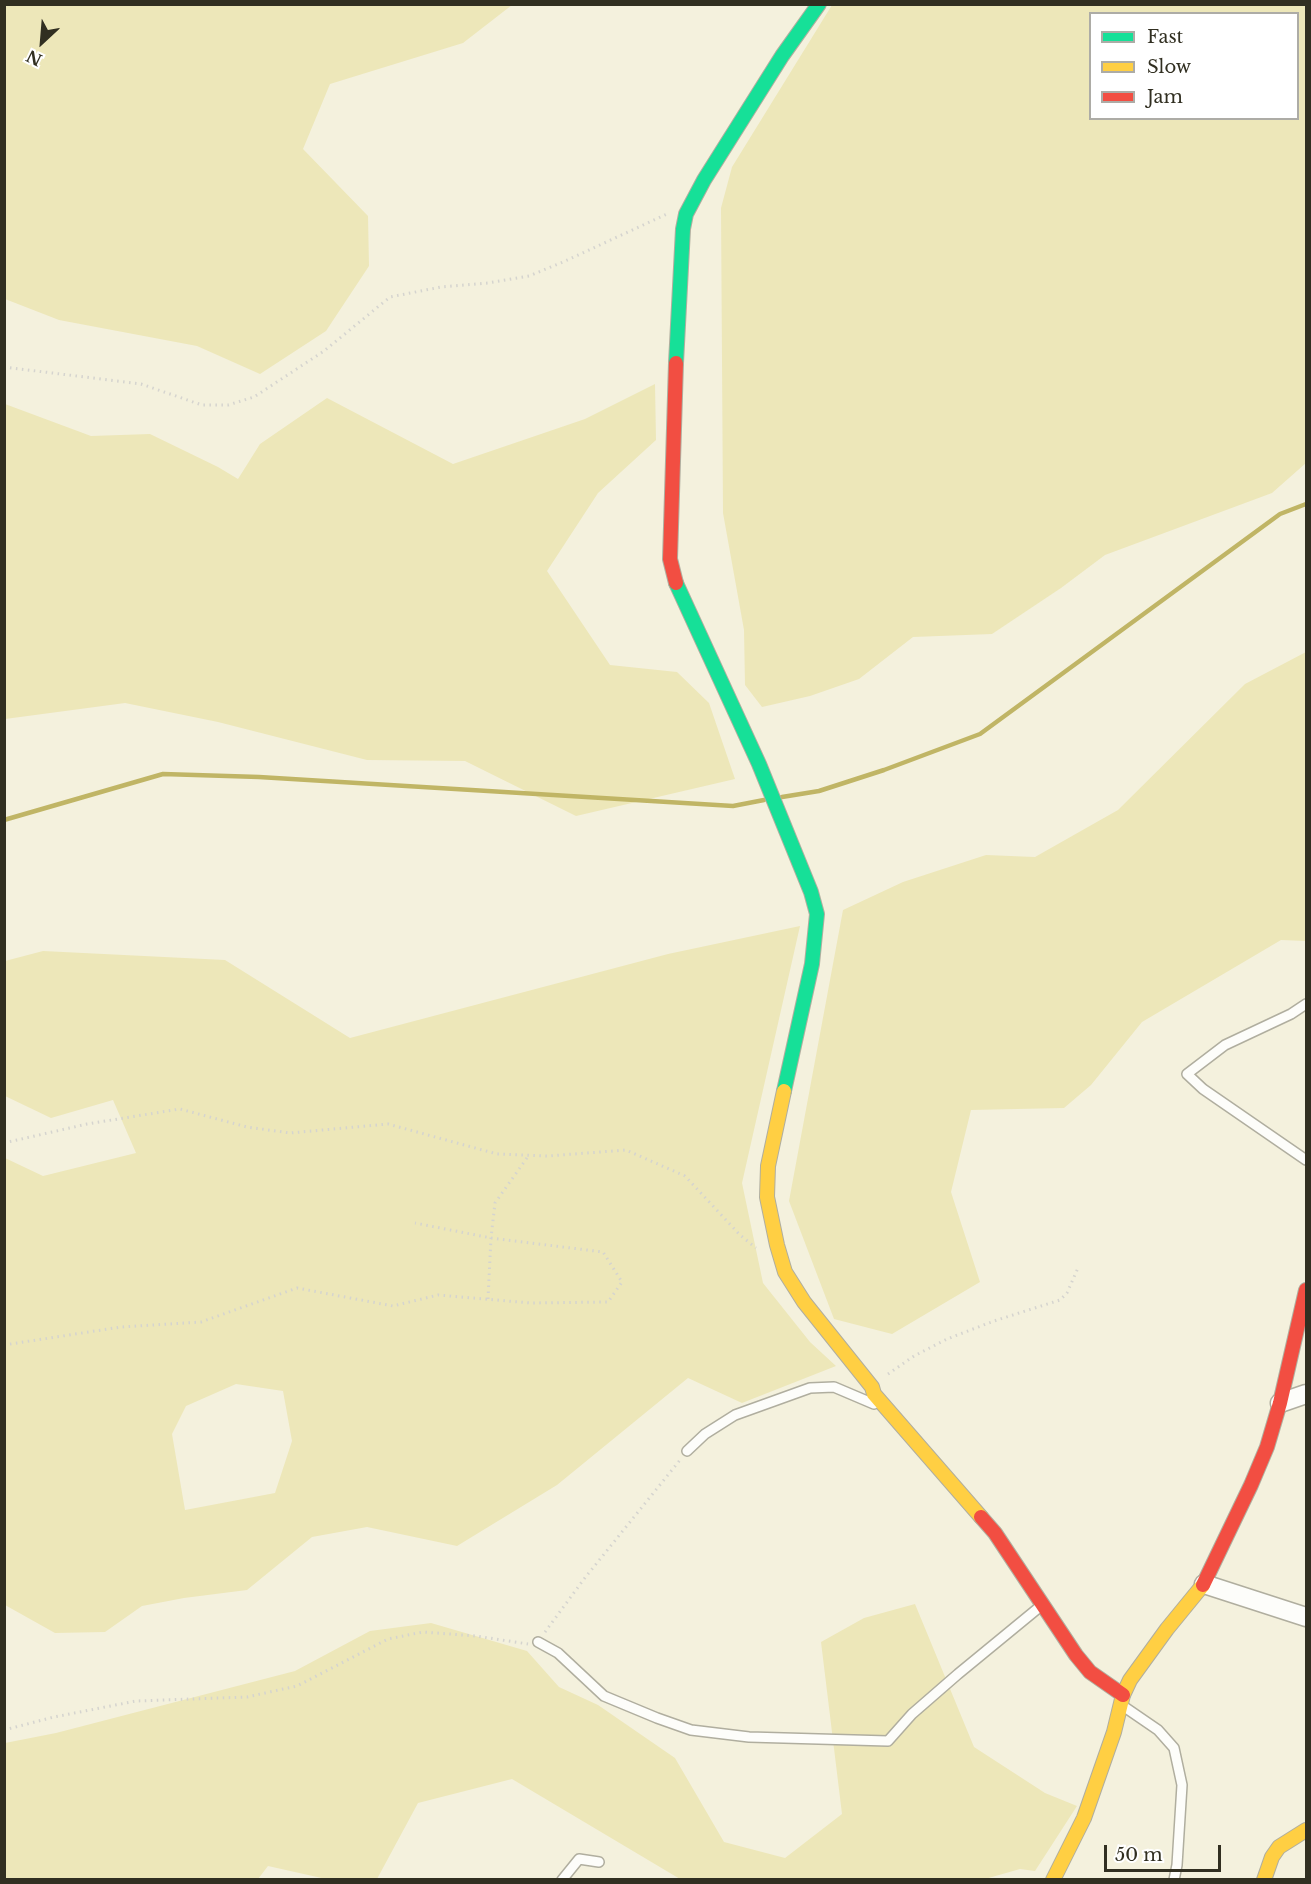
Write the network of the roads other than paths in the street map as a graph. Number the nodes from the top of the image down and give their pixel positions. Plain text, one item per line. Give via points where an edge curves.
1 (819, 4) edge
2 (1306, 1004) edge
3 (1306, 1160) edge
4 (1306, 1290) edge
5 (1306, 1394) edge
6 (1280, 1403) junction
7 (890, 1411) junction
8 (687, 1451) road end
9 (1204, 1584) junction
10 (1042, 1605) junction
11 (1306, 1617) edge
12 (538, 1641) road end
13 (1122, 1700) junction
14 (1306, 1830) edge
15 (599, 1862) dead end
16 (562, 1880) edge
17 (1053, 1880) edge
18 (1174, 1880) edge
19 (1264, 1880) edge

1 - 7 street via 764,85 686,214 673,429 670,559 676,585 759,764 817,915 812,964 768,1166 767,1197 777,1245 785,1272 804,1302
2 - 3 lane via 1225,1045 1187,1074
4 - 6 street
5 - 6 street
6 - 9 street via 1267,1447
7 - 8 lane via 834,1387 810,1388 735,1415
7 - 10 street via 995,1533
9 - 11 street
9 - 13 street via 1130,1680
10 - 12 lane via 912,1714 888,1741 748,1737 691,1730 604,1696 558,1653
10 - 13 street via 1090,1672
13 - 17 street via 1084,1818
13 - 18 lane via 1173,1748 1182,1785
14 - 19 street via 1279,1847
15 - 16 lane via 579,1858

